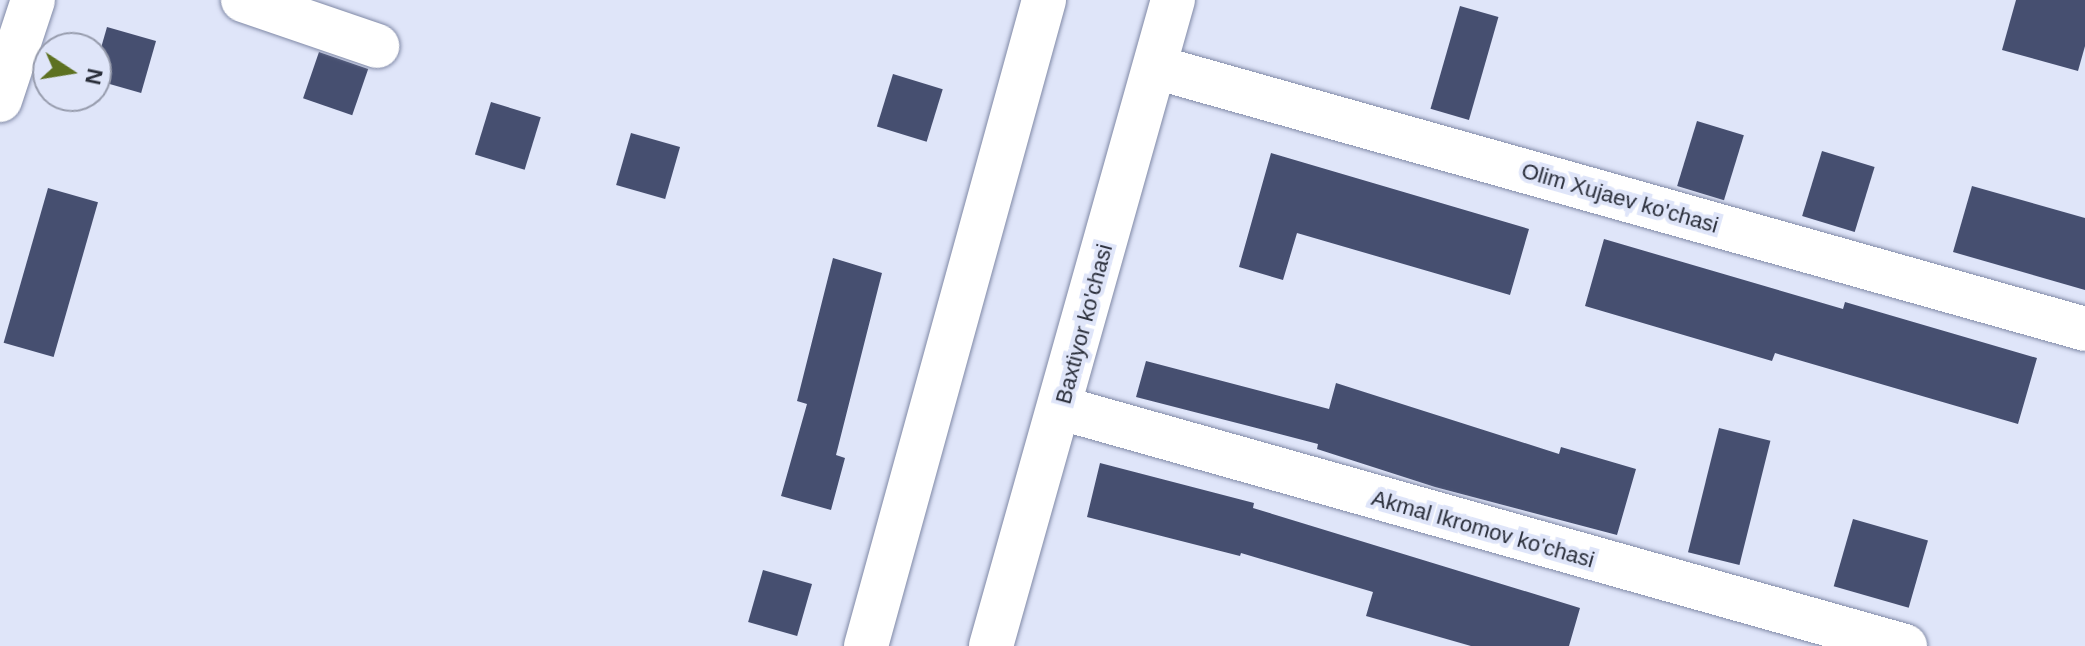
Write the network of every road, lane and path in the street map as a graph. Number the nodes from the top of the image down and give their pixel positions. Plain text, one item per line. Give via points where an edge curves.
1 (33, 0) edge
2 (243, 0) edge
3 (1044, 0) edge
4 (1173, 0) edge
5 (377, 46) dead end
6 (1155, 67) junction
7 (0, 100) edge
8 (2085, 329) edge
9 (1061, 408) junction
10 (866, 646) edge
11 (991, 646) edge
12 (1905, 646) edge

1 - 7 street
2 - 5 street
3 - 10 street
4 - 6 street, Baxtiyor ko'chasi
6 - 8 street, Olim Xujaev ko'chasi
6 - 9 street, Baxtiyor ko'chasi
9 - 11 street, Baxtiyor ko'chasi
9 - 12 street, Akmal Ikromov ko'chasi

